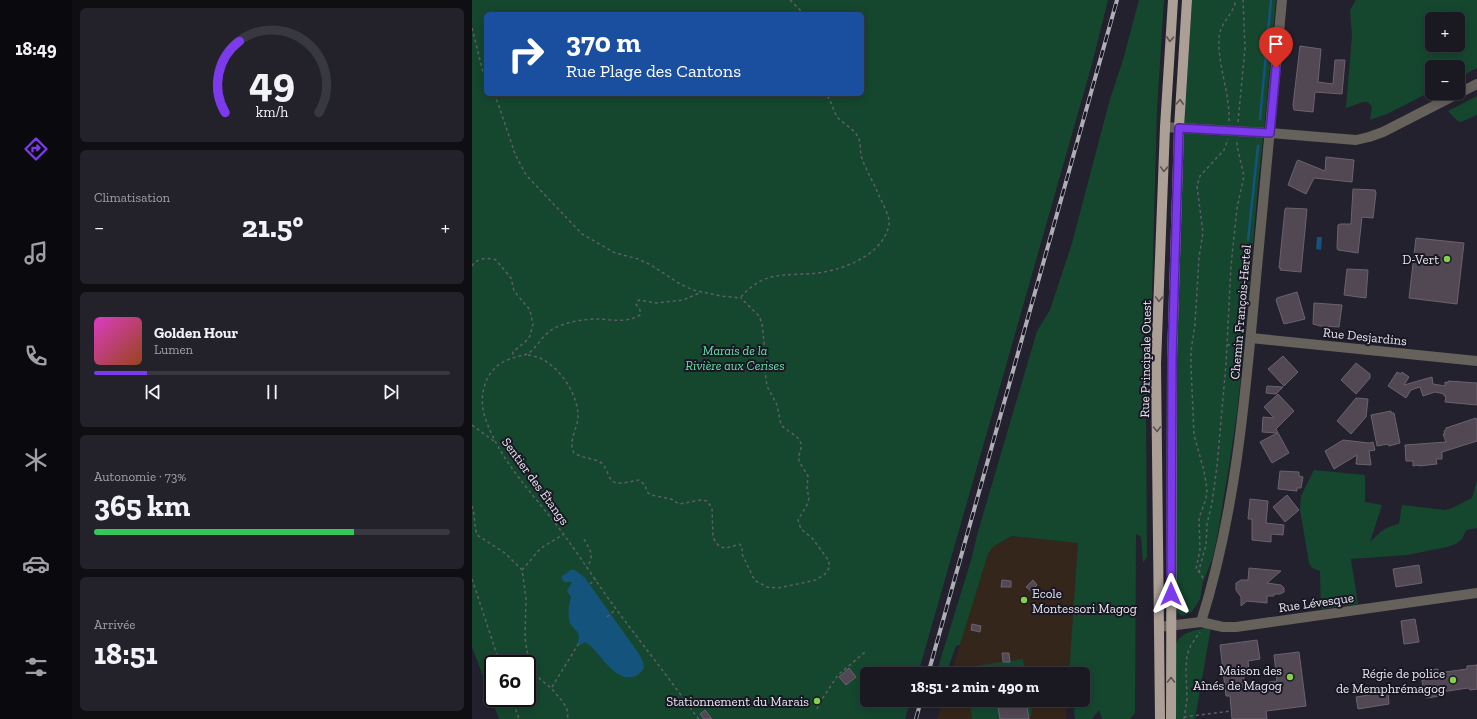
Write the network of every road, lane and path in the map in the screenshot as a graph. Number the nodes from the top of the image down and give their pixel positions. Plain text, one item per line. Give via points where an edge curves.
1 (790, 0) edge
2 (1173, 0) edge
3 (1187, 0) edge
4 (1236, 0) edge
5 (1243, 0) edge
6 (1282, 0) edge
7 (802, 12) edge
8 (472, 28) edge
9 (484, 74) edge
10 (1477, 84) edge
11 (495, 96) edge
12 (827, 96) edge
13 (1244, 123) dead end
14 (1165, 127) junction
15 (1179, 128) junction
16 (1234, 128) junction
17 (1270, 133) junction
18 (472, 266) edge
19 (702, 292) junction
20 (741, 298) junction
21 (1251, 338) junction
22 (528, 354) junction
23 (512, 358) junction
24 (1477, 361) edge
25 (472, 426) edge
26 (495, 442) junction
27 (472, 506) edge
28 (564, 534) junction
29 (584, 539) dead end
30 (587, 567) junction
31 (522, 570) junction
32 (1200, 573) junction
33 (596, 579) junction
34 (472, 580) edge
35 (1205, 581) dead end
36 (590, 584) dead end
37 (1477, 593) edge
38 (616, 609) junction
39 (607, 617) dead end
40 (1201, 622) junction
41 (1171, 626) junction
42 (1159, 627) junction
43 (579, 643) dead end
44 (865, 652) dead end
45 (497, 655) edge
46 (551, 688) junction
47 (515, 707) edge
48 (816, 709) dead end
49 (1231, 711) dead end
50 (1184, 718) edge
51 (519, 719) edge
52 (568, 719) edge
53 (699, 719) edge
54 (1160, 719) edge
55 (1171, 719) edge

1 - 7 path
2 -> 14 main road, Rue Principale Ouest
15 -> 3 main road, Rue Principale Ouest
4 - 16 path via 1232,12 1220,30 1219,39 1221,70
5 - 16 path via 1245,48
6 - 17 street, Chemin François-Hertel
8 - 9 path
10 - 17 street via 1369,138 1341,140
11 - 19 path via 515,154 526,174 577,229 590,240 651,265 680,284
12 - 20 path via 838,118 857,136 861,155 890,223 886,235 870,253 853,263 838,269 799,275 776,275 760,281 748,289
13 - 16 path
14 - 15 street
14 -> 42 main road, Rue Principale Ouest via 1156,364
15 - 16 street
15 - 41 main road, Rue Principale Ouest via 1172,359
16 - 17 street
16 - 32 path via 1244,176 1237,208 1231,266 1218,466 1206,524 1206,545
16 - 32 path via 1226,147 1202,172 1197,186 1203,233 1191,366 1194,435 1207,489 1199,518 1200,550 1196,569
17 - 21 street, Chemin François-Hertel
18 - 23 path via 484,258 496,260 510,278 514,291 530,310 532,330 526,341 513,352
19 - 20 path
19 - 22 path via 683,300 656,303 639,300 636,304 640,315 633,319 597,319 557,327 546,333
20 - 22 path via 762,323 765,352 770,365 765,372 765,380 781,425 801,441 802,450 798,457 808,476 809,498 798,520 801,529 813,539 829,561 829,568 825,574 816,580 778,588 767,587 753,577 742,554 742,546 739,544 722,548 714,542 712,508 707,501 679,504 667,498 651,495 639,480 616,482 609,478 602,463 574,453 571,448 578,418 571,388 550,365
21 - 24 street, Rue Desjardins
21 - 40 street, Chemin François-Hertel via 1232,488
22 - 23 path, Sentier des Étangs
23 - 26 path, Sentier des Étangs via 487,376 484,389 484,413
25 - 26 path
26 - 28 path, Sentier des Étangs
27 - 31 path via 477,535 494,545
28 - 30 path, Sentier des Étangs
28 - 31 path via 541,548
29 - 30 path via 591,550 591,562
30 - 33 path, Sentier des Étangs
31 - 46 path via 526,598 525,638 531,668
32 - 35 path
33 - 36 path
33 - 38 path, Sentier des Étangs
34 - 45 path
37 - 40 street, Rue Lévesque via 1236,627
38 - 39 path
38 - 53 path, Sentier des Étangs
40 - 41 street, Rue Lévesque
40 - 50 path via 1202,629 1187,655 1187,704
41 - 42 street, Rue Lévesque
55 -> 41 main road, Rue Principale Ouest
42 - 54 main road, Rue Principale Ouest
43 - 46 path
44 - 48 path via 838,675
46 - 52 path via 567,708
47 - 51 path
49 - 50 path

